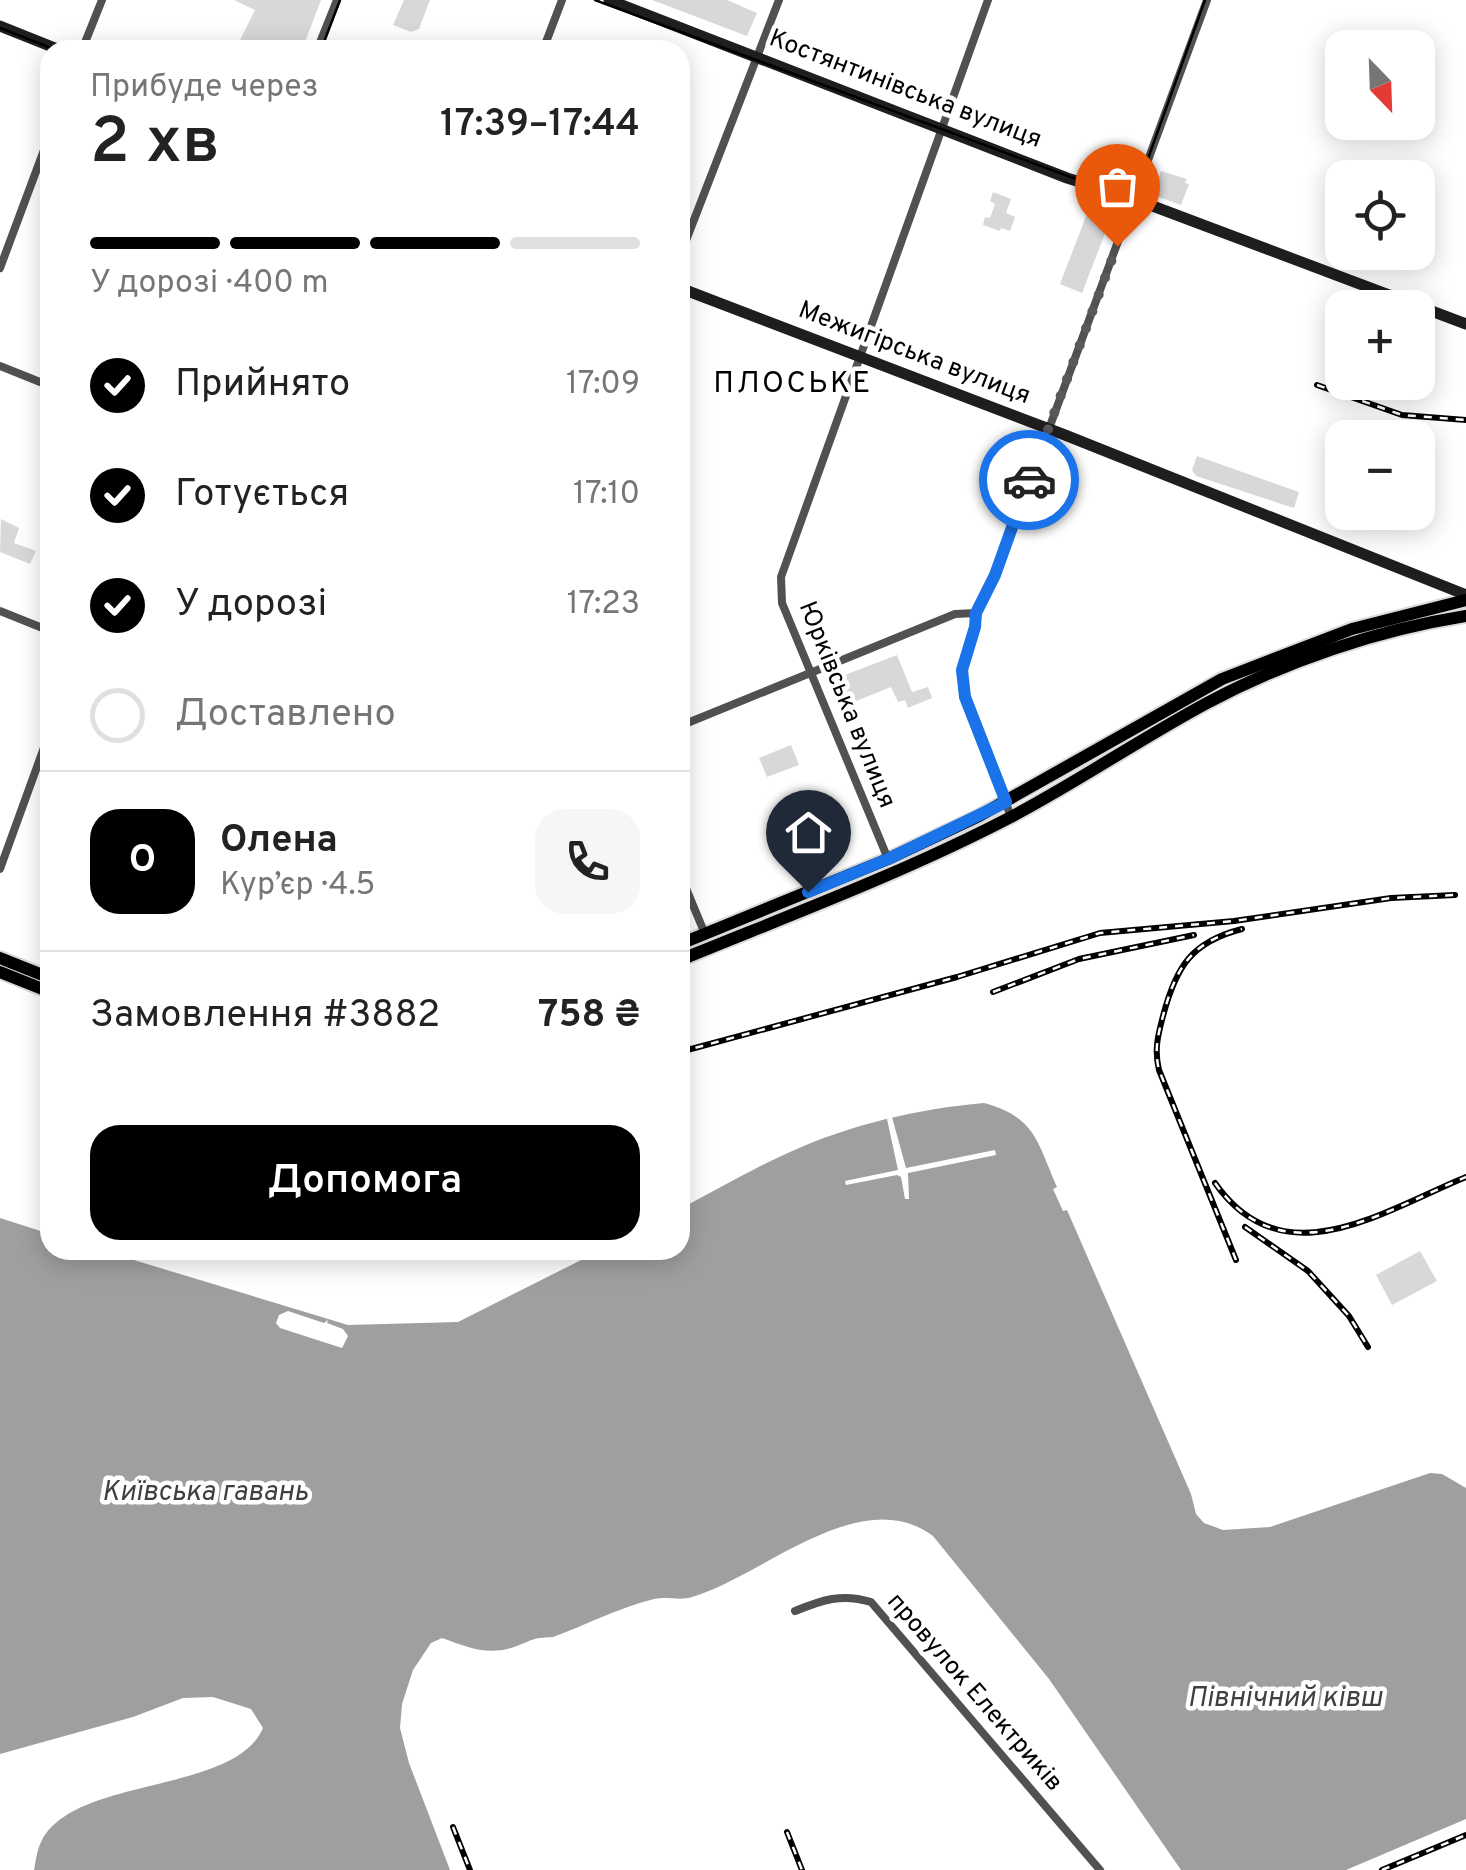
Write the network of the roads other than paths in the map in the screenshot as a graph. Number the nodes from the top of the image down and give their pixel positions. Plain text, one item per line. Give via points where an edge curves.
1 (102, 0) edge
2 (337, 0) edge
3 (562, 0) edge
4 (609, 0) edge
5 (778, 0) edge
6 (988, 0) edge
7 (1208, 0) edge
8 (0, 26) edge
9 (86, 40) edge
10 (321, 40) edge
11 (546, 40) edge
12 (40, 42) edge
13 (758, 56) junction
14 (943, 129) junction
15 (40, 161) edge
16 (1134, 199) junction
17 (690, 230) edge
18 (0, 268) edge
19 (690, 292) edge
20 (1466, 324) edge
21 (859, 357) junction
22 (0, 366) edge
23 (40, 382) edge
24 (1049, 429) junction
25 (1466, 598) edge
26 (0, 611) edge
27 (976, 613) junction
28 (1466, 616) edge
29 (40, 626) edge
30 (810, 673) junction
31 (690, 722) edge
32 (40, 759) edge
33 (1006, 802) junction
34 (1011, 816) junction
35 (888, 859) junction
36 (0, 869) edge
37 (690, 897) edge
38 (706, 934) junction
39 (690, 940) edge
40 (690, 956) edge
41 (0, 958) edge
42 (0, 972) edge
43 (40, 974) edge
44 (40, 988) edge
45 (795, 1611) dead end
46 (1100, 1870) edge

1 - 9 street
2 - 10 street
3 - 11 street
4 - 13 main road, Костянтинівська вулиця
5 - 13 street
6 - 14 street, Юрківська вулиця
7 - 16 street
8 - 12 main road
13 - 14 main road, Костянтинівська вулиця
13 - 17 street
14 - 16 main road, Костянтинівська вулиця
14 - 21 street, Юрківська вулиця
15 - 18 street
16 - 20 main road, Костянтинівська вулиця
16 - 24 street
19 - 21 main road, Межигірська вулиця
21 - 24 main road, Межигірська вулиця
21 - 30 street, Юрківська вулиця via 781,577 782,603
22 - 23 street
24 - 25 main road, Межигірська вулиця
24 - 27 street
25 - 33 main road via 1352,629 1235,673
26 - 29 street
27 - 30 street via 955,614
27 - 33 street via 963,688
28 - 34 main road via 1369,639 1255,680
30 - 31 street
30 - 35 street, Юрківська вулиця
32 - 36 street
33 - 34 street
33 - 35 main road
34 - 40 main road
35 - 38 main road
37 - 38 street
38 - 39 main road
41 - 43 main road
42 - 44 main road
45 - 46 street, провулок Електриків via 849,1595 871,1602

